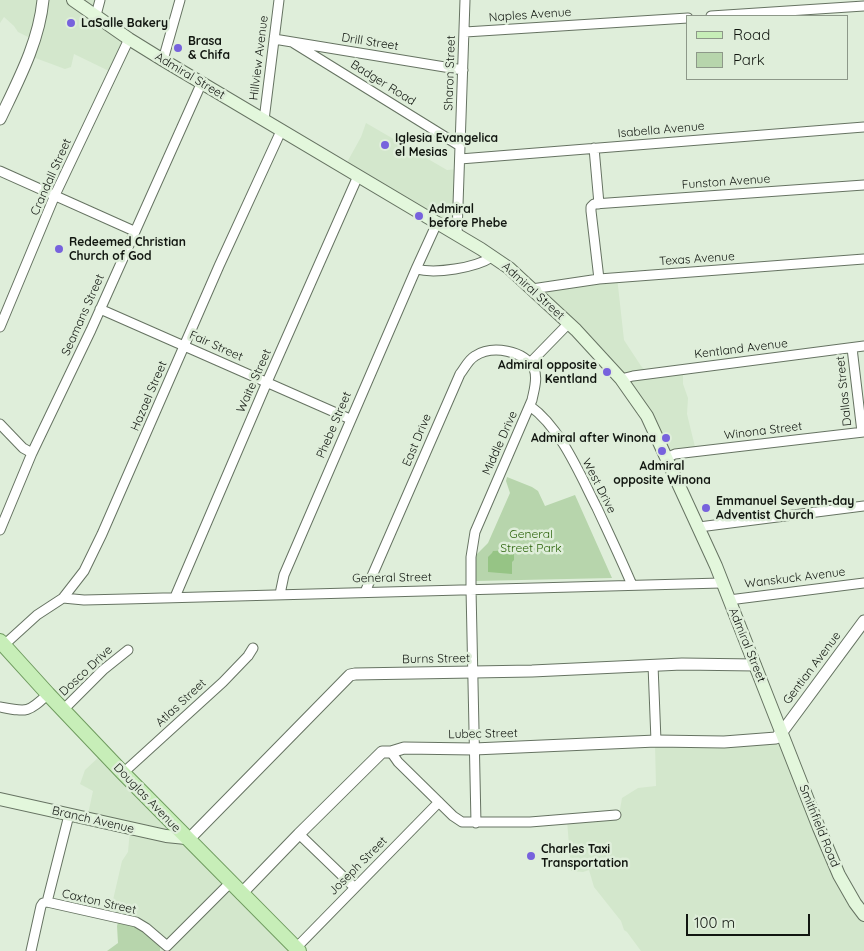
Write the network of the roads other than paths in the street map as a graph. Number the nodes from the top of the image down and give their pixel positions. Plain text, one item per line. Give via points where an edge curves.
1 (43, 0) edge
2 (73, 0) edge
3 (100, 0) edge
4 (180, 0) edge
5 (279, 0) edge
6 (465, 0) edge
7 (864, 6) edge
8 (802, 13) edge
9 (96, 15) junction
10 (741, 15) edge
11 (686, 18) edge
12 (464, 32) junction
13 (129, 39) junction
14 (274, 39) junction
15 (292, 42) junction
16 (163, 60) junction
17 (463, 70) junction
18 (202, 82) junction
19 (0, 119) edge
20 (264, 120) junction
21 (864, 127) edge
22 (281, 131) junction
23 (460, 146) junction
24 (594, 148) junction
25 (460, 159) junction
26 (0, 171) edge
27 (358, 176) junction
28 (864, 185) edge
29 (55, 195) junction
30 (595, 205) junction
31 (438, 223) junction
32 (134, 231) junction
33 (457, 234) junction
34 (492, 257) junction
35 (864, 259) edge
36 (416, 269) junction
37 (599, 279) junction
38 (532, 289) junction
39 (100, 309) junction
40 (569, 323) junction
41 (0, 327) edge
42 (184, 346) junction
43 (864, 346) edge
44 (852, 348) junction
45 (529, 364) junction
46 (622, 379) junction
47 (267, 382) junction
48 (530, 406) junction
49 (350, 420) junction
50 (0, 424) edge
51 (863, 432) edge
52 (32, 453) junction
53 (666, 458) junction
54 (864, 506) edge
55 (699, 527) junction
56 (0, 528) edge
57 (721, 582) junction
58 (864, 583) edge
59 (632, 585) junction
60 (471, 589) junction
61 (365, 592) junction
62 (280, 594) junction
63 (175, 597) junction
64 (63, 598) junction
65 (728, 600) junction
66 (864, 621) edge
67 (2, 643) edge
68 (254, 648) dead end
69 (128, 650) dead end
70 (653, 665) junction
71 (755, 665) junction
72 (472, 672) junction
73 (48, 694) junction
74 (0, 707) edge
75 (63, 710) junction
76 (782, 732) junction
77 (656, 742) junction
78 (474, 749) junction
79 (391, 752) junction
80 (123, 773) junction
81 (0, 799) edge
82 (439, 802) junction
83 (70, 815) junction
84 (616, 815) dead end
85 (476, 822) junction
86 (299, 834) junction
87 (186, 838) junction
88 (230, 883) junction
89 (354, 887) junction
90 (242, 894) junction
91 (47, 902) junction
92 (864, 915) edge
93 (297, 949) edge
94 (30, 951) edge

1 - 19 street via 38,29
2 - 9 main road, Admiral Street
3 - 9 street
4 - 16 street
5 - 14 street, Hillview Avenue
6 - 12 street, Sharon Street
7 - 8 street
8 - 10 street
9 - 13 main road, Admiral Street
11 - 12 street, Naples Avenue
12 - 17 street, Sharon Street
13 - 16 main road, Admiral Street
13 - 29 street, Crandall Street
14 - 15 street, Drill Street
14 - 20 street, Hillview Avenue
15 - 17 street, Drill Street
15 - 23 street, Badger Road
16 - 18 main road, Admiral Street
17 - 23 street, Sharon Street
18 - 20 main road, Admiral Street
18 - 32 street, Seamans Street
20 - 22 main road, Admiral Street
21 - 24 street, Isabella Avenue
22 - 27 main road, Admiral Street
22 - 42 street, Hazael Street
23 - 25 street, Sharon Street
24 - 25 street, Isabella Avenue
24 - 30 street
25 - 33 street
26 - 29 street
27 - 31 main road, Admiral Street
27 - 47 street, Waite Street
28 - 30 street, Funston Avenue
29 - 32 street
29 - 41 street, Crandall Street
30 - 37 street
31 - 33 main road, Admiral Street
31 - 36 street, Phebe Street
32 - 39 street, Seamans Street
33 - 34 main road, Admiral Street
34 - 36 street via 475,264 431,272
34 - 38 main road, Admiral Street
35 - 37 street, Texas Avenue
36 - 49 street, Phebe Street
37 - 38 street, Texas Avenue
38 - 40 main road, Admiral Street
39 - 42 street, Fair Street
39 - 52 street, Seamans Street
40 - 45 street
40 - 46 main road, Admiral Street
42 - 47 street, Fair Street
42 - 64 street, Hazael Street via 102,534 84,570
43 - 44 street, Kentland Avenue
44 - 46 street, Kentland Avenue
44 - 51 street, Dallas Street
45 - 48 street, Middle Drive via 534,369 536,380
45 - 61 street, East Drive via 518,355 501,350 480,353 467,363 454,384
46 - 53 main road, Admiral Street via 647,416
47 - 49 street, Fair Street
47 - 63 street, Waite Street
48 - 59 street, West Drive via 541,414 559,438 581,476
48 - 60 street, Middle Drive via 475,532
49 - 62 street, Phebe Street via 284,575
50 - 52 street
51 - 53 street, Winona Street via 675,454
52 - 56 street, Seamans Street
53 - 55 main road, Admiral Street
54 - 55 street
55 - 57 main road, Admiral Street
57 - 59 street, General Street
57 - 65 main road, Admiral Street
58 - 65 street, Wanskuck Avenue
59 - 60 street, General Street
60 - 61 street, General Street
60 - 72 street, Middle Drive
61 - 62 street, General Street
62 - 63 street, General Street
63 - 64 street, General Street
64 - 67 street, Hazael Street
65 - 71 main road, Admiral Street
66 - 76 street, Gentian Avenue
67 - 73 main road, Douglas Avenue
68 - 80 street, Atlas Street via 223,682
69 - 75 street, Dosco Drive
70 - 71 street, Burns Street
70 - 72 street, Burns Street
70 - 77 street
71 - 76 main road, Admiral Street
72 - 78 street, Middle Drive
72 - 87 street, Burns Street via 350,675 192,836
73 - 74 street via 33,708 16,710
73 - 75 main road, Douglas Avenue
75 - 80 main road, Douglas Avenue
76 - 77 street, Lubec Street via 768,740
76 - 92 main road, Smithfield Road via 839,875
77 - 78 street, Lubec Street
78 - 79 street, Lubec Street via 404,748
78 - 85 street, Middle Drive
79 - 82 street
79 - 86 street, Lubec Street via 382,752 375,757
80 - 87 main road, Douglas Avenue
81 - 83 main road, Branch Avenue
82 - 85 street via 462,822
82 - 89 street, Joseph Street
83 - 87 main road, Branch Avenue
83 - 91 street
84 - 85 street via 530,822
86 - 89 street
86 - 90 street, Lubec Street
87 - 88 main road, Douglas Avenue
88 - 90 main road, Douglas Avenue
88 - 91 street, Caxton Street via 168,946 136,922
89 - 93 street, Joseph Street
90 - 93 main road, Douglas Avenue
91 - 94 street via 41,906

